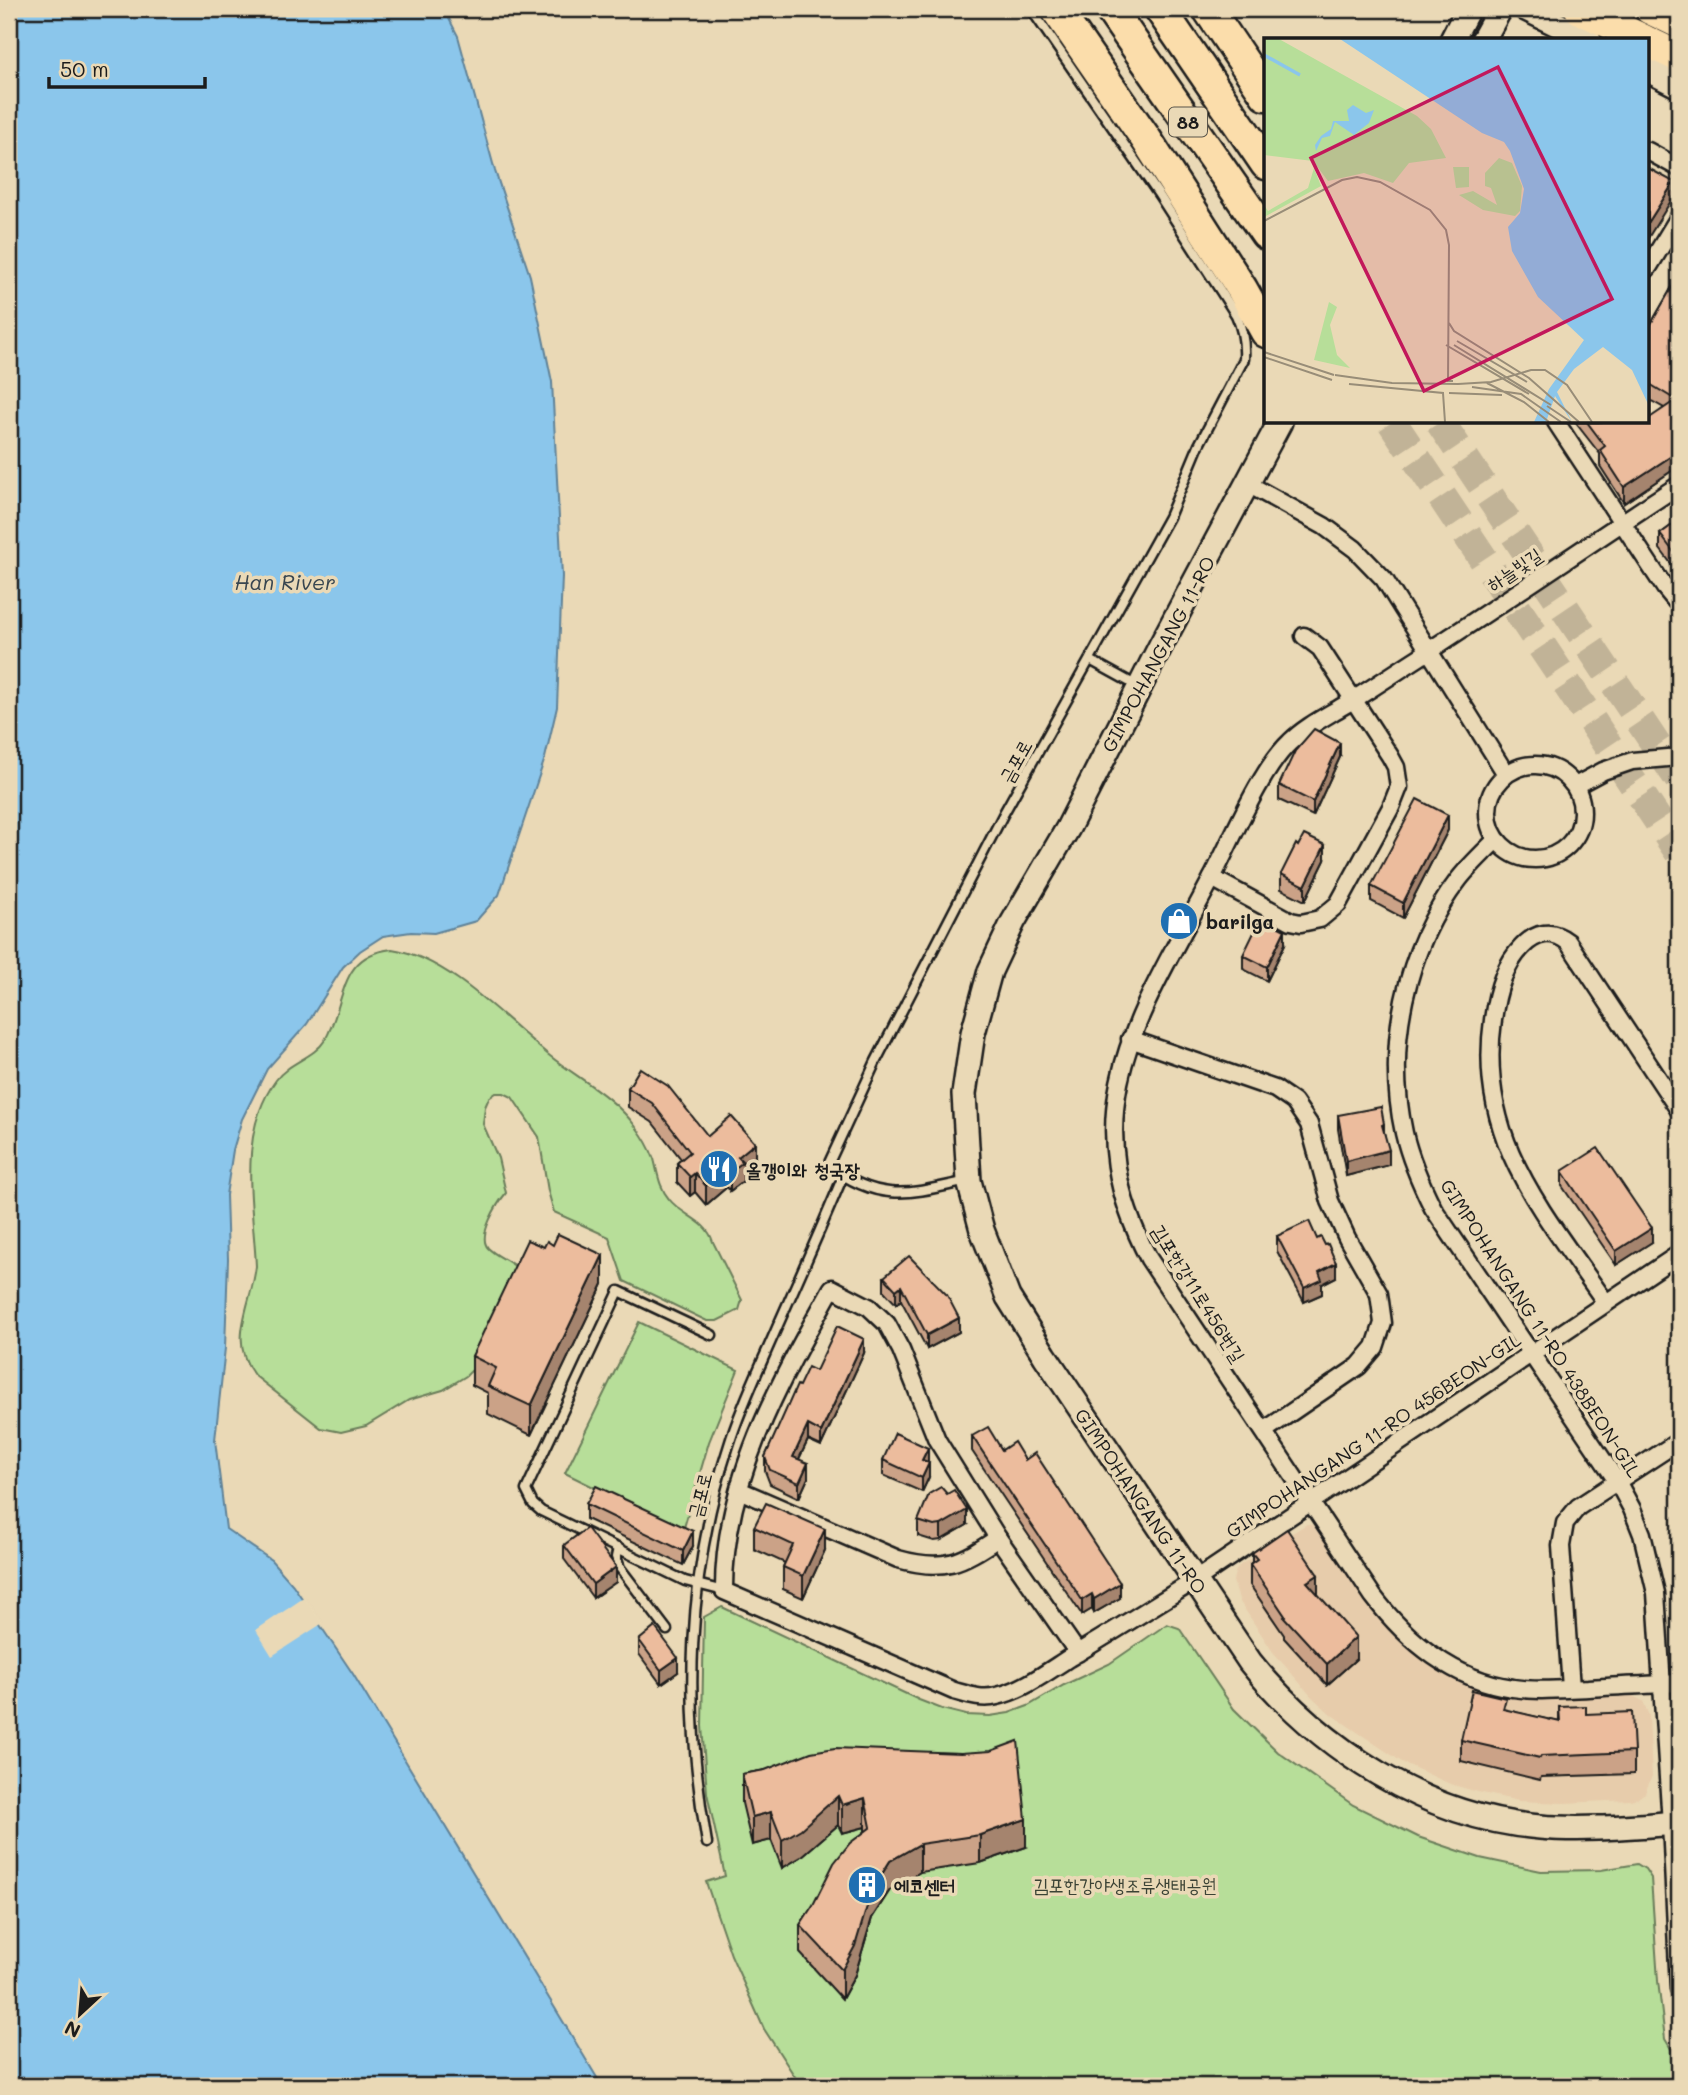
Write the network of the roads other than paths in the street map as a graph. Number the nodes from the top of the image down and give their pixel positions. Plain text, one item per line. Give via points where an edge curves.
1 (1031, 9) edge
2 (1056, 9) edge
3 (1110, 9) edge
4 (1160, 9) edge
5 (1208, 9) edge
6 (1468, 9) edge
7 (1500, 9) edge
8 (1526, 9) edge
9 (1580, 9) edge
10 (1650, 9) edge
11 (1679, 23) edge
12 (1453, 38) edge
13 (1484, 38) edge
14 (1585, 38) edge
15 (1640, 38) edge
16 (1650, 43) edge
17 (1679, 57) edge
18 (1650, 71) edge
19 (1679, 86) edge
20 (1264, 92) edge
21 (1650, 152) edge
22 (1264, 161) edge
23 (1679, 167) edge
24 (1679, 218) edge
25 (1264, 231) edge
26 (1650, 265) edge
27 (1254, 292) edge
28 (1264, 325) edge
29 (1264, 422) edge
30 (1279, 424) edge
31 (1557, 424) edge
32 (1248, 484) junction
33 (1679, 485) edge
34 (1622, 523) junction
35 (1679, 605) edge
36 (1304, 636) dead end
37 (1430, 650) junction
38 (1090, 660) junction
39 (1130, 682) junction
40 (1353, 700) junction
41 (1679, 757) edge
42 (1506, 774) junction
43 (1575, 786) junction
44 (1496, 840) junction
45 (1212, 878) junction
46 (1033, 884) junction
47 (1130, 1039) junction
48 (1679, 1110) edge
49 (843, 1176) junction
50 (969, 1181) junction
51 (1679, 1254) edge
52 (1606, 1303) junction
53 (712, 1335) dead end
54 (1531, 1354) junction
55 (1264, 1431) junction
56 (1679, 1441) edge
57 (1617, 1481) junction
58 (739, 1490) junction
59 (1311, 1503) junction
60 (998, 1538) junction
61 (618, 1549) junction
62 (1194, 1581) junction
63 (698, 1586) junction
64 (724, 1591) junction
65 (667, 1630) dead end
66 (1078, 1653) junction
67 (1679, 1684) edge
68 (1662, 1685) junction
69 (1571, 1688) junction
70 (1675, 1823) edge
71 (707, 1843) dead end
72 (1679, 1989) edge

1 - 38 lane, 금포로 via 1236,315 1245,345 1244,359 1199,445 1169,517
2 - 27 highway
3 - 25 highway, 88
4 - 22 highway, 88
5 - 20 highway
6 - 12 main road
7 - 13 main road
8 - 14 main road
9 - 15 highway
10 - 11 highway
16 - 17 highway
18 - 19 main road
21 - 23 street
24 - 26 street
27 - 28 highway
29 - 39 main road, GIMPOHANGANG 11-RO
30 - 32 main road, GIMPOHANGANG 11-RO
31 - 34 street
32 - 37 street via 1324,526 1355,549 1384,579
32 - 46 main road, GIMPOHANGANG 11-RO via 1068,828
33 - 34 street, 하늘빛길
34 - 35 street
34 - 37 street, 하늘빛길
36 - 40 street via 1320,648
37 - 40 street, 하늘빛길
37 - 42 street
38 - 39 lane
38 - 49 lane, 금포로 via 1004,813 838,1140 828,1165
39 - 46 main road, GIMPOHANGANG 11-RO
40 - 45 street, 하늘빛길 via 1281,750
40 - 45 street via 1396,767 1399,787 1338,904 1321,919 1291,921
41 - 43 street via 1632,761
42 - 43 street via 1533,764 1550,766
42 - 44 street via 1493,789 1488,805 1488,821
43 - 44 street via 1583,814 1573,841 1563,851 1536,860 1520,857
44 - 54 street, GIMPOHANGANG 11-RO 438BEON-GIL via 1457,881 1411,972 1397,1051 1398,1095 1408,1148 1433,1208
45 - 47 street, 김포한강11로456번길 via 1154,983
46 - 50 main road, GIMPOHANGANG 11-RO via 990,971 973,1033 964,1094
47 - 55 street, 김포한강11로456번길 via 1117,1085 1114,1128 1119,1180 1132,1224 1149,1259
47 - 55 street via 1275,1089 1294,1102 1313,1135 1338,1220 1379,1294 1381,1335 1368,1357
48 - 52 street via 1568,942 1548,933 1521,947 1506,972 1494,1010 1489,1060 1494,1106 1522,1178
49 - 50 lane via 884,1193 900,1194
49 - 63 lane, 금포로 via 729,1444 713,1500
50 - 62 main road, GIMPOHANGANG 11-RO via 982,1230 1009,1297
51 - 52 street, GIMPOHANGANG 11-RO 456BEON-GIL
52 - 54 street, GIMPOHANGANG 11-RO 456BEON-GIL
53 - 61 lane via 619,1291 530,1480 528,1497 541,1511
54 - 57 street, GIMPOHANGANG 11-RO 438BEON-GIL
54 - 59 street, GIMPOHANGANG 11-RO 456BEON-GIL
55 - 59 street, 김포한강11로456번길
56 - 57 street
57 - 68 street, GIMPOHANGANG 11-RO 438BEON-GIL via 1632,1509 1653,1572
57 - 69 street via 1578,1507 1562,1534
58 - 60 street via 917,1564 955,1563
58 - 60 street via 769,1408 831,1288 869,1307 887,1324 937,1440
58 - 64 street via 723,1563
59 - 62 street, GIMPOHANGANG 11-RO 456BEON-GIL
59 - 69 street, 김포한강11로456번길 via 1387,1614 1414,1642 1458,1670 1497,1685 1531,1690
60 - 66 street
61 - 63 lane
61 - 65 lane via 620,1568
62 - 66 street, GIMPOHANGANG 11-RO 456BEON-GIL
62 - 70 main road, GIMPOHANGANG 11-RO via 1280,1698 1331,1741 1384,1776 1452,1807 1515,1824
63 - 64 lane
63 - 71 lane, 금포로 via 692,1725
64 - 66 street, GIMPOHANGANG 11-RO 456BEON-GIL via 970,1695 996,1696 1011,1691
67 - 68 street, 김포한강11로456번길
68 - 69 street, 김포한강11로456번길
68 - 70 street, GIMPOHANGANG 11-RO 438BEON-GIL
70 - 72 street, GIMPOHANGANG 11-RO 438BEON-GIL

